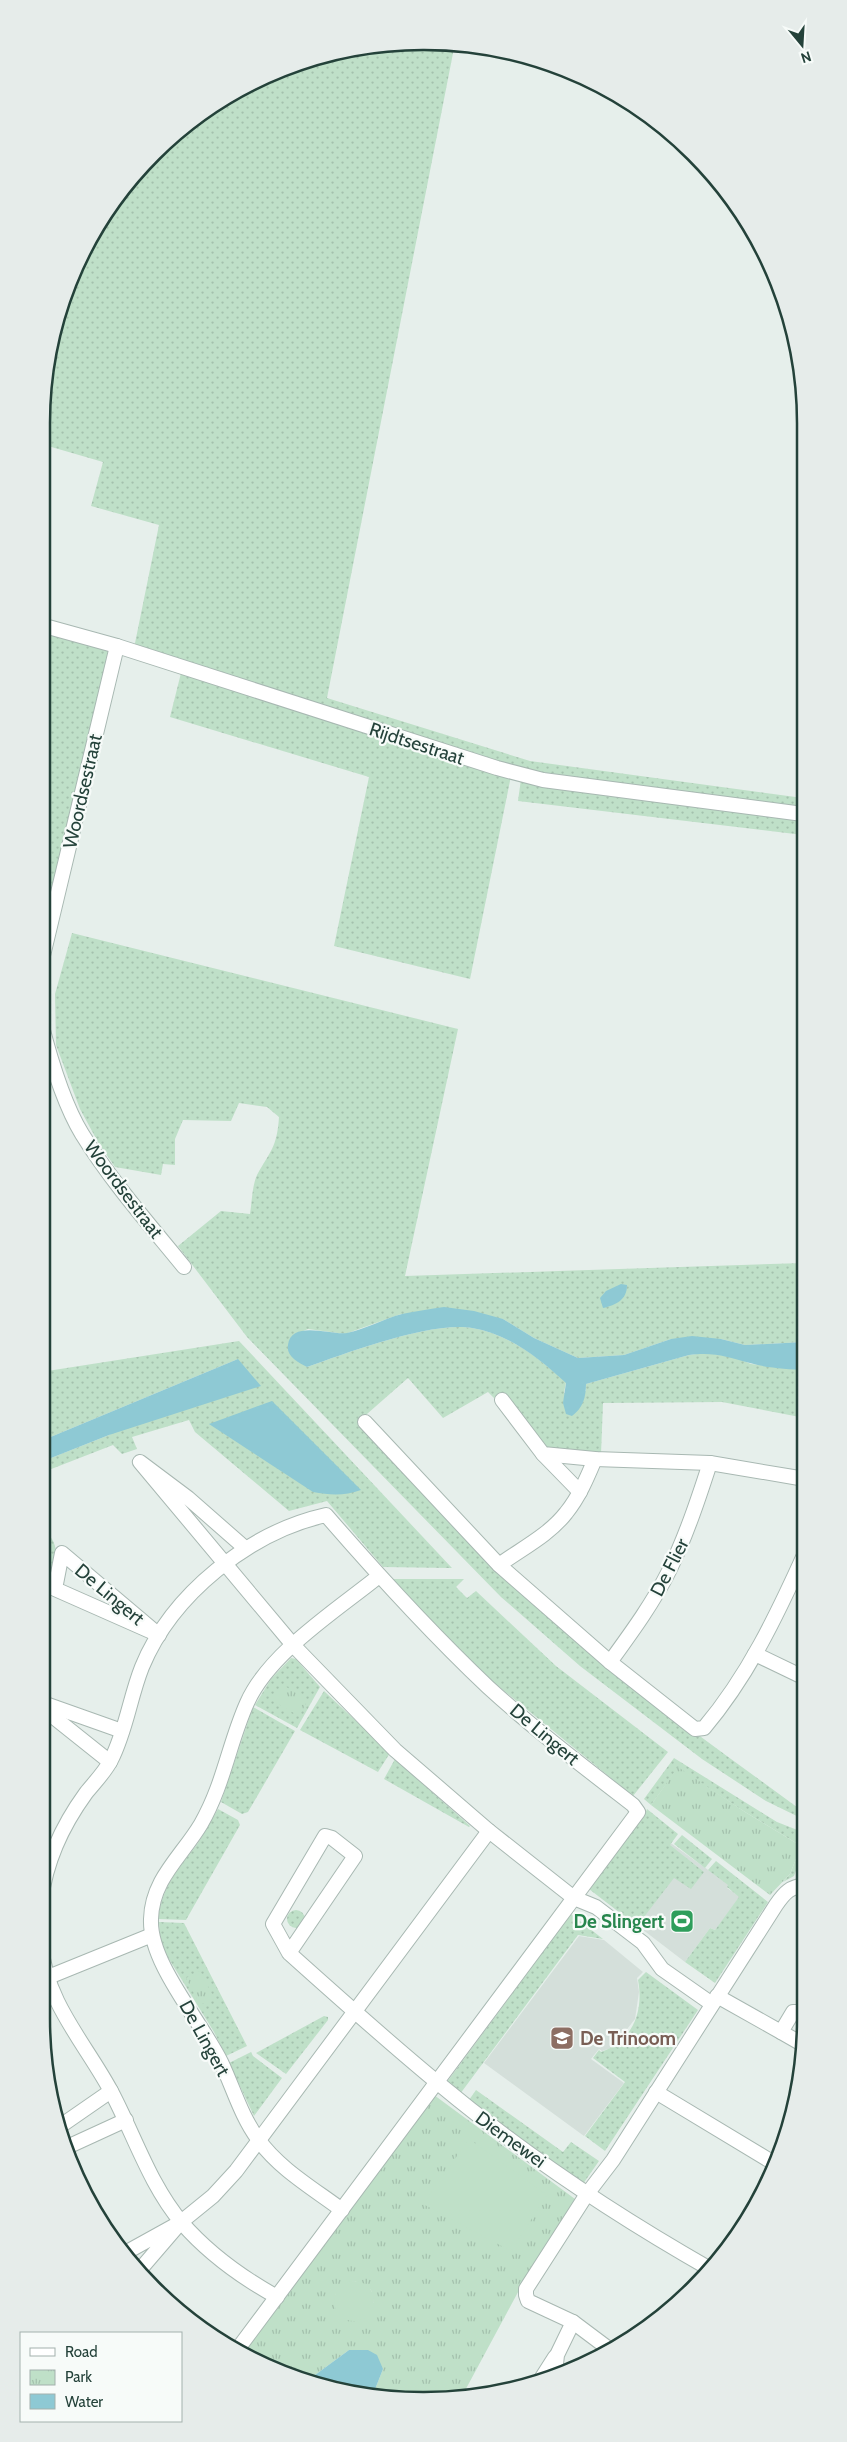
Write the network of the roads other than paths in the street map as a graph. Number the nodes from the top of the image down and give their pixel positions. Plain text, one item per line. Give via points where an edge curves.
1 (50, 627) edge
2 (117, 646) junction
3 (797, 813) edge
4 (50, 926) edge
5 (50, 1051) edge
6 (184, 1266) dead end
7 (502, 1400) dead end
8 (365, 1422) dead end
9 (542, 1454) junction
10 (595, 1459) junction
11 (710, 1463) junction
12 (797, 1478) edge
13 (580, 1492) junction
14 (245, 1548) junction
15 (224, 1562) junction
16 (498, 1565) junction
17 (797, 1570) edge
18 (379, 1576) junction
19 (159, 1635) junction
20 (294, 1645) junction
21 (756, 1654) junction
22 (610, 1662) junction
23 (797, 1674) edge
24 (50, 1705) edge
25 (50, 1714) edge
26 (122, 1731) junction
27 (110, 1762) junction
28 (489, 1831) junction
29 (50, 1860) edge
30 (797, 1887) edge
31 (574, 1898) junction
32 (152, 1936) junction
33 (289, 1953) junction
34 (50, 1976) edge
35 (50, 1987) edge
36 (715, 2000) junction
37 (354, 2011) junction
38 (797, 2012) edge
39 (781, 2032) junction
40 (796, 2041) edge
41 (437, 2082) junction
42 (111, 2091) junction
43 (656, 2092) junction
44 (126, 2120) junction
45 (65, 2123) edge
46 (258, 2140) junction
47 (72, 2145) edge
48 (769, 2160) edge
49 (587, 2194) junction
50 (342, 2210) junction
51 (181, 2222) junction
52 (131, 2250) edge
53 (704, 2265) edge
54 (144, 2266) edge
55 (277, 2297) junction
56 (572, 2322) junction
57 (241, 2344) edge
58 (604, 2345) edge
59 (557, 2355) junction
60 (556, 2368) edge
61 (547, 2371) edge

1 - 2 street, Rijdtsestraat
2 - 3 street, Rijdtsestraat via 464,758 543,780
2 - 4 street, Woordsestraat
5 - 6 street, Woordsestraat via 81,1132 111,1177
7 - 9 street
8 - 16 street
9 - 10 street
9 - 13 street
10 - 11 street
10 - 13 street
11 - 12 street
11 - 22 street, De Flier via 691,1523 668,1573
13 - 16 street via 565,1515 545,1533
14 - 15 street, De Lingert
14 - 15 street via 188,1498 140,1462
14 - 18 street, De Lingert via 307,1520 326,1516
15 - 19 street, De Lingert via 189,1597
15 - 20 street
16 - 22 street
17 - 21 street
18 - 20 street, De Lingert
18 - 31 street, De Lingert via 490,1688 638,1812
19 - 19 street, De Lingert via 55,1589 62,1553 69,1559
19 - 26 street, De Lingert via 143,1664
20 - 28 street via 395,1750
20 - 32 street, De Lingert via 269,1669 247,1702 237,1726 228,1764 212,1802 188,1843 163,1874 152,1900
21 - 22 street via 719,1710 704,1728 695,1729
21 - 23 street
24 - 26 street
25 - 27 street
26 - 27 street, De Lingert
27 - 29 street, De Lingert via 75,1810
28 - 31 street
28 - 37 street
30 - 36 street via 785,1892
31 - 36 street via 596,1907 643,1943 662,1969
31 - 41 street, De Lingert
32 - 34 street
32 - 46 street, De Lingert via 162,1964 221,2062
33 - 33 street via 355,1856 332,1838 325,1836 273,1924
33 - 37 street
35 - 42 street via 70,2028
36 - 39 street
36 - 43 street
37 - 41 street
37 - 46 street
38 - 39 street via 793,2012
39 - 40 street
41 - 49 street, Diemewei
41 - 50 street, De Lingert
42 - 44 street
42 - 45 street
43 - 48 street
43 - 49 street
44 - 47 street
44 - 51 street via 150,2174
46 - 50 street, De Lingert via 286,2168
46 - 51 street via 213,2196
49 - 53 street, Diemewei
49 - 56 street via 526,2289 528,2301
50 - 55 street, De Lingert
51 - 52 street
51 - 54 street
51 - 55 street via 210,2253 243,2278
55 - 57 street, De Lingert
56 - 58 street
56 - 59 street
59 - 60 street
59 - 61 street

